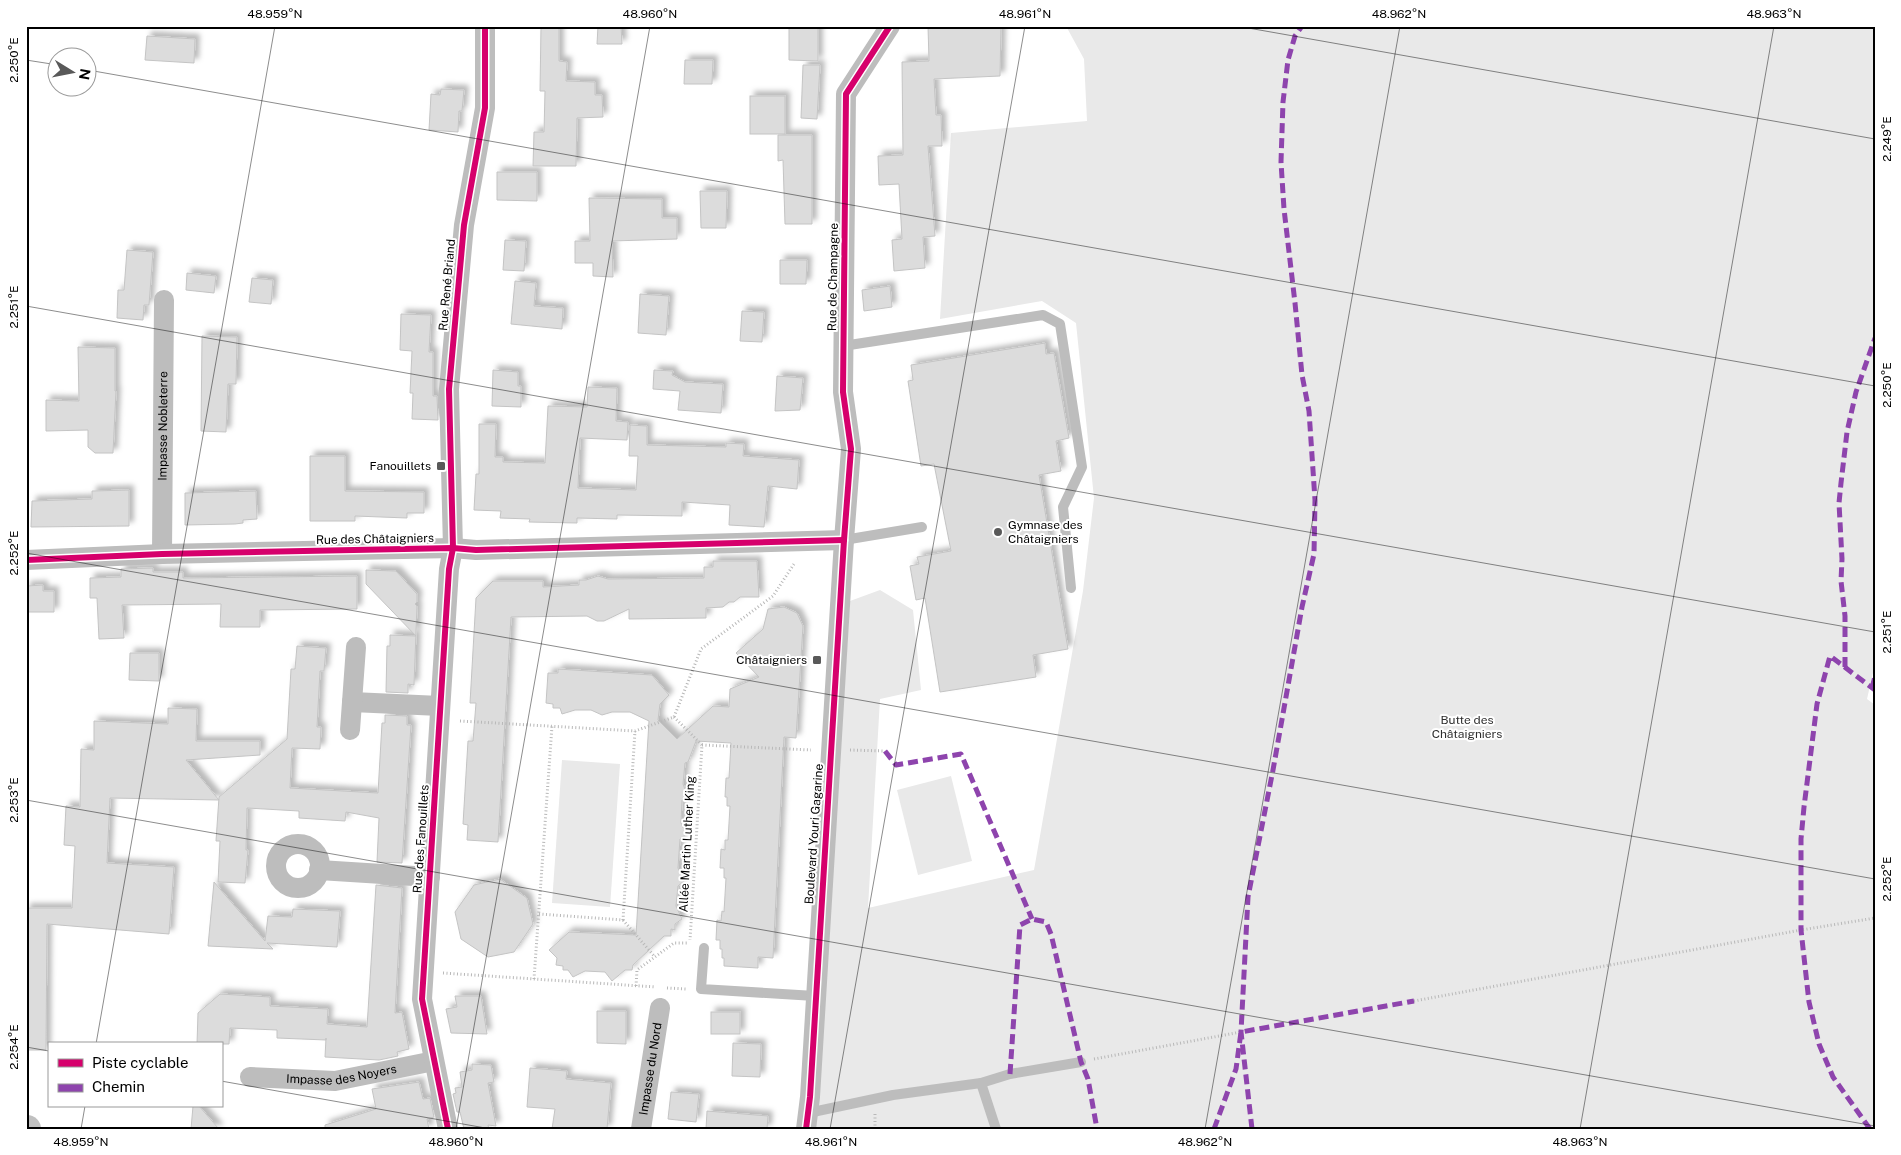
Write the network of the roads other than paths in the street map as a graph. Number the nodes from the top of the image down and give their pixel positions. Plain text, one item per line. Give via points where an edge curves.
1 (485, 26) edge
2 (890, 26) edge
3 (164, 300) dead end
4 (843, 346) junction
5 (922, 527) dead end
6 (844, 540) junction
7 (453, 548) junction
8 (162, 554) junction
9 (26, 560) edge
10 (1071, 588) dead end
11 (356, 647) dead end
12 (352, 702) junction
13 (440, 713) junction
14 (350, 730) dead end
15 (319, 870) dead end
16 (430, 877) junction
17 (704, 948) dead end
18 (815, 996) junction
19 (660, 1008) dead end
20 (434, 1061) junction
21 (1081, 1062) road end
22 (250, 1078) dead end
23 (981, 1083) junction
24 (807, 1121) edge
25 (448, 1129) edge
26 (641, 1129) edge
27 (996, 1129) edge

1 - 7 street, Rue René Briand via 485,108 464,225 448,389
2 - 4 street, Rue de Champagne via 846,94
3 - 8 street, Impasse Nobleterre
4 - 6 street, Rue de Champagne via 843,392 851,449
4 - 10 lane via 1043,315 1060,324 1082,467 1063,508
5 - 6 lane
6 - 7 street, Rue des Châtaigniers
6 - 18 street, Boulevard Youri Gagarine
7 - 8 street, Rue des Châtaigniers
7 - 13 street, Rue des Fanouillets
8 - 9 street, Rue des Châtaigniers
11 - 12 street
12 - 13 street
12 - 14 street
13 - 16 street, Rue des Fanouillets
15 - 16 street
16 - 20 street, Rue des Fanouillets via 422,999
17 - 18 lane via 702,989
18 - 24 street, Boulevard Youri Gagarine
19 - 26 street, Impasse du Nord
20 - 22 street, Impasse des Noyers via 335,1081
20 - 25 street, Rue des Fanouillets
21 - 23 lane via 1010,1074
23 - 24 lane via 893,1095
23 - 27 lane

